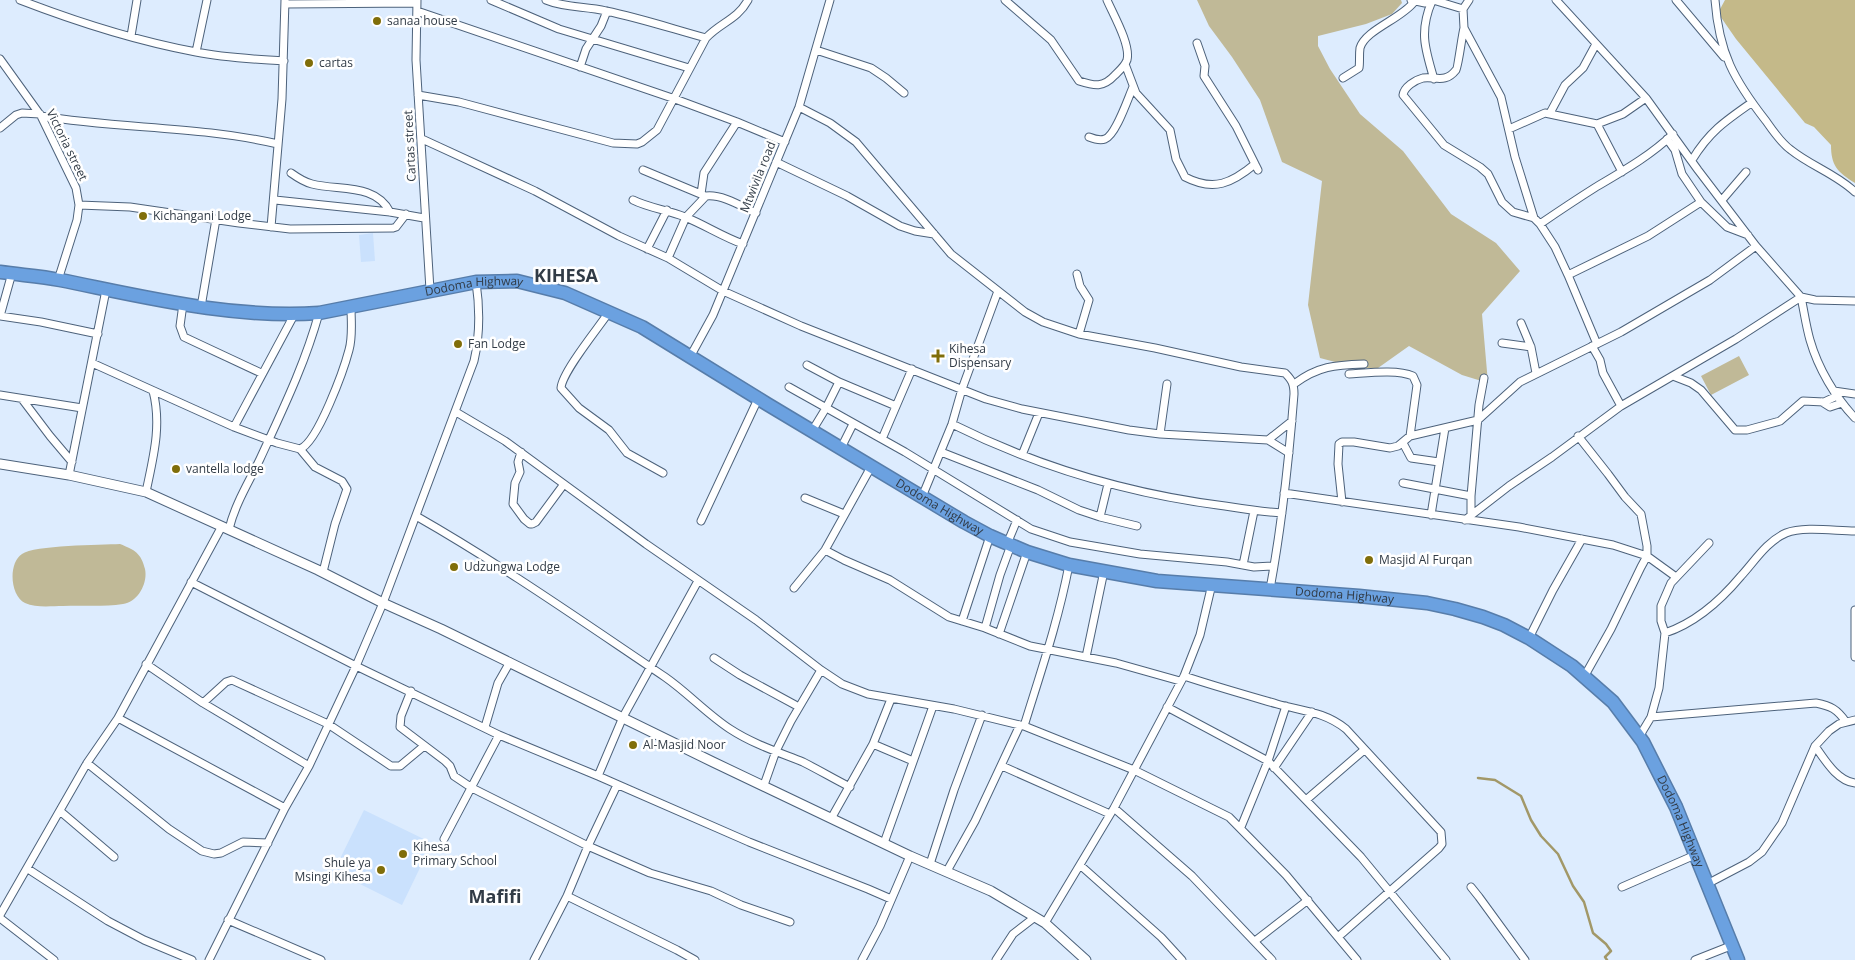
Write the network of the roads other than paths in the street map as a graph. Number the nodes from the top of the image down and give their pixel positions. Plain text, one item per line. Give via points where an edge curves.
1 (137, 0) edge
2 (207, 0) edge
3 (491, 0) edge
4 (546, 0) edge
5 (748, 0) edge
6 (830, 0) edge
7 (1006, 0) edge
8 (1107, 0) edge
9 (1469, 0) edge
10 (1556, 0) edge
11 (1676, 0) edge
12 (1715, 0) edge
13 (24, 1) edge
14 (1413, 1) edge
15 (1433, 1) edge
16 (285, 2) edge
17 (417, 5) edge
18 (1463, 9) junction
19 (607, 11) junction
20 (1464, 28) junction
21 (131, 36) junction
22 (706, 38) junction
23 (591, 40) junction
24 (1197, 43) dead end
25 (1596, 44) junction
26 (816, 50) junction
27 (196, 52) junction
28 (0, 59) edge
29 (1727, 60) junction
30 (284, 62) junction
31 (1125, 64) junction
32 (580, 67) junction
33 (689, 68) junction
34 (1343, 78) dead end
35 (1434, 79) junction
36 (1133, 87) junction
37 (904, 92) dead end
38 (418, 95) junction
39 (1646, 98) junction
40 (674, 99) junction
41 (1751, 103) junction
42 (799, 107) junction
43 (1550, 113) junction
44 (41, 115) junction
45 (737, 122) junction
46 (1597, 124) junction
47 (0, 128) edge
48 (1509, 129) junction
49 (1089, 137) dead end
50 (1670, 137) junction
51 (422, 139) junction
52 (784, 142) junction
53 (278, 144) junction
54 (1692, 160) junction
55 (776, 162) junction
56 (643, 170) dead end
57 (1622, 172) junction
58 (1746, 172) dead end
59 (291, 174) dead end
60 (1855, 192) edge
61 (703, 195) junction
62 (274, 200) junction
63 (632, 200) dead end
64 (1722, 200) junction
65 (1701, 202) junction
66 (79, 205) junction
67 (667, 210) junction
68 (390, 212) junction
69 (756, 213) junction
70 (406, 214) junction
71 (686, 217) junction
72 (424, 218) junction
73 (1534, 218) junction
74 (216, 220) junction
75 (1540, 224) junction
76 (271, 227) junction
77 (934, 234) junction
78 (1749, 236) junction
79 (743, 244) junction
80 (1756, 246) junction
81 (647, 249) junction
82 (668, 258) junction
83 (6, 273) edge
84 (1076, 274) dead end
85 (1568, 275) junction
86 (58, 280) junction
87 (476, 282) junction
88 (106, 290) junction
89 (430, 290) junction
90 (724, 291) junction
91 (998, 291) junction
92 (1801, 298) junction
93 (1855, 301) edge
94 (183, 304) junction
95 (200, 306) junction
96 (351, 307) junction
97 (609, 312) junction
98 (320, 313) junction
99 (294, 315) junction
100 (0, 316) edge
101 (1521, 323) dead end
102 (98, 334) junction
103 (1079, 334) junction
104 (1502, 343) dead end
105 (1594, 345) junction
106 (1531, 346) junction
107 (690, 357) junction
108 (92, 364) junction
109 (1364, 364) dead end
110 (807, 365) dead end
111 (912, 369) junction
112 (261, 373) junction
113 (1536, 373) junction
114 (1349, 374) dead end
115 (1673, 376) junction
116 (1484, 378) dead end
117 (839, 382) junction
118 (1167, 384) dead end
119 (1294, 384) junction
120 (789, 387) dead end
121 (962, 389) junction
122 (153, 392) junction
123 (1836, 393) junction
124 (1855, 394) edge
125 (0, 395) edge
126 (22, 399) junction
127 (758, 399) junction
128 (1822, 402) junction
129 (1842, 403) junction
130 (896, 406) junction
131 (1620, 406) junction
132 (82, 408) junction
133 (826, 408) junction
134 (456, 412) junction
135 (1039, 413) junction
136 (1855, 418) edge
137 (1478, 420) junction
138 (1292, 421) junction
139 (853, 424) junction
140 (952, 424) junction
141 (234, 427) junction
142 (1445, 428) junction
143 (812, 430) junction
144 (1160, 434) junction
145 (1410, 436) junction
146 (1578, 436) junction
147 (882, 439) junction
148 (268, 440) junction
149 (1268, 440) junction
150 (1403, 443) junction
151 (841, 448) junction
152 (300, 449) junction
153 (521, 452) junction
154 (941, 452) junction
155 (1289, 453) junction
156 (1022, 455) junction
157 (72, 462) junction
158 (1439, 462) junction
159 (0, 464) edge
160 (871, 467) junction
161 (933, 470) junction
162 (662, 473) dead end
163 (69, 475) junction
164 (1403, 483) dead end
165 (564, 484) junction
166 (1108, 484) junction
167 (1435, 489) junction
168 (146, 492) junction
169 (1284, 493) junction
170 (1471, 496) junction
171 (922, 497) junction
172 (805, 498) dead end
173 (1342, 502) junction
174 (1254, 511) junction
175 (1282, 513) junction
176 (844, 514) junction
177 (1431, 515) junction
178 (416, 516) junction
179 (1100, 517) junction
180 (1469, 518) junction
181 (1017, 520) junction
182 (701, 521) dead end
183 (1137, 526) dead end
184 (225, 527) junction
185 (1855, 531) edge
186 (990, 536) junction
187 (1582, 539) junction
188 (1709, 543) dead end
189 (1009, 544) junction
190 (825, 550) junction
191 (1027, 552) junction
192 (1647, 556) junction
193 (1069, 565) junction
194 (1243, 565) junction
195 (1274, 566) junction
196 (1104, 571) junction
197 (323, 572) junction
198 (1676, 577) junction
199 (698, 581) junction
200 (191, 582) junction
201 (1212, 584) junction
202 (794, 588) dead end
203 (1270, 589) junction
204 (383, 603) junction
205 (1855, 610) edge
206 (962, 621) junction
207 (985, 628) junction
208 (1665, 633) junction
209 (999, 634) junction
210 (1529, 638) junction
211 (1049, 650) junction
212 (1086, 657) junction
213 (1855, 657) edge
214 (714, 658) dead end
215 (510, 662) junction
216 (146, 664) junction
217 (356, 666) junction
218 (651, 668) junction
219 (821, 670) junction
220 (1584, 677) junction
221 (1182, 678) junction
222 (411, 691) junction
223 (891, 699) junction
224 (203, 703) junction
225 (933, 706) junction
226 (1286, 706) junction
227 (799, 707) junction
228 (1168, 707) junction
229 (1312, 712) junction
230 (982, 715) junction
231 (623, 717) junction
232 (1651, 717) junction
233 (118, 718) junction
234 (1855, 720) edge
235 (1846, 722) junction
236 (328, 724) junction
237 (1022, 726) junction
238 (484, 728) junction
239 (500, 734) junction
240 (1639, 737) junction
241 (872, 744) junction
242 (424, 746) junction
243 (1815, 746) junction
244 (1364, 750) junction
245 (776, 751) junction
246 (913, 761) junction
247 (1268, 761) junction
248 (87, 763) junction
249 (309, 766) junction
250 (1002, 766) junction
251 (1274, 768) junction
252 (1134, 770) junction
253 (598, 776) junction
254 (1855, 784) edge
255 (618, 785) junction
256 (764, 785) junction
257 (850, 787) junction
258 (472, 788) junction
259 (1306, 800) junction
260 (285, 808) junction
261 (1112, 810) junction
262 (60, 811) junction
263 (832, 817) junction
264 (1241, 827) junction
265 (444, 839) dead end
266 (268, 843) junction
267 (884, 843) junction
268 (588, 846) junction
269 (1695, 855) junction
270 (910, 856) junction
271 (114, 857) dead end
272 (930, 864) junction
273 (1080, 865) junction
274 (28, 869) junction
275 (947, 871) junction
276 (1707, 884) junction
277 (1471, 887) dead end
278 (1622, 887) dead end
279 (1391, 892) junction
280 (566, 896) junction
281 (891, 900) junction
282 (1308, 900) junction
283 (0, 916) edge
284 (1035, 917) junction
285 (228, 920) junction
286 (790, 922) dead end
287 (1045, 923) junction
288 (1338, 937) junction
289 (1255, 941) junction
290 (1733, 946) junction
291 (1443, 958) edge
292 (54, 960) edge
293 (192, 960) edge
294 (208, 960) edge
295 (321, 960) edge
296 (534, 960) edge
297 (695, 960) edge
298 (862, 960) edge
299 (996, 960) edge
300 (1086, 960) edge
301 (1182, 960) edge
302 (1272, 960) edge
303 (1358, 960) edge
304 (1525, 960) edge
305 (1695, 960) edge
306 (1738, 960) edge

1 - 21 street
2 - 27 street
3 - 23 street
4 - 19 street
5 - 22 street via 736,16
6 - 26 street, Mtwivila road
7 - 31 street via 1050,40 1079,81 1103,85
8 - 31 street via 1124,40
9 - 18 street
10 - 25 street
11 - 29 street
12 - 29 street via 1718,32
13 - 21 street
14 - 15 street
14 - 34 street via 1404,13 1363,42 1359,68
15 - 18 street
15 - 35 street via 1424,28 1424,40
16 - 17 street
16 - 30 street
17 - 32 street
17 - 38 street, Cartas street
18 - 20 street
19 - 22 street
19 - 23 street
20 - 35 street via 1457,70 1444,79
20 - 48 street via 1501,97
21 - 27 street
22 - 33 street
23 - 32 street
23 - 33 street
24 - 36 street via 1205,66 1204,76 1236,126 1256,167 1224,183 1205,184 1185,177 1176,159 1170,130
25 - 39 street
25 - 43 street via 1582,68 1565,85
26 - 37 street via 871,68
26 - 42 street, Mtwivila road
27 - 30 street
28 - 44 street, Victoria street
29 - 41 street
30 - 53 street
31 - 36 street
32 - 40 street
33 - 40 street
35 - 73 street via 1417,80 1404,90 1404,98 1444,145 1488,174 1502,202 1513,212
36 - 49 street via 1110,136 1099,140
38 - 40 street via 459,102 630,145 642,142 657,130
38 - 51 street, Cartas street
39 - 46 street via 1623,114
39 - 50 street
40 - 45 street
41 - 54 street via 1703,141
41 - 60 street via 1790,149
42 - 52 street, Mtwivila road
42 - 77 street via 830,122 856,142
43 - 46 street
43 - 48 street
44 - 47 street via 22,113
44 - 53 street via 65,120 218,132
44 - 66 street, Victoria street via 72,179
45 - 52 street
45 - 61 street via 704,173
46 - 57 street
48 - 73 street
50 - 54 street
50 - 57 street
50 - 65 street via 1682,174
51 - 72 street, Cartas street
51 - 81 street via 535,191
52 - 55 street, Mtwivila road
53 - 62 street
54 - 64 street
55 - 69 street, Mtwivila road
55 - 77 street via 900,226
56 - 61 street
57 - 75 street
58 - 64 street
59 - 68 street via 313,184 368,193 383,202
61 - 69 street via 728,200
61 - 71 street
62 - 68 street
62 - 76 street
63 - 67 street
64 - 78 street
65 - 78 street via 1727,227
65 - 85 street via 1648,236
66 - 74 street via 130,207
66 - 86 street, Victoria street via 72,240
67 - 71 street
67 - 81 street
68 - 70 street
69 - 79 street, Mtwivila road
70 - 72 street
70 - 76 street via 393,228
71 - 79 street
71 - 82 street
72 - 89 street, Cartas street
73 - 75 street
74 - 76 street
74 - 95 street
75 - 85 street
77 - 91 street via 951,254
78 - 80 street
79 - 90 street, Mtwivila road
80 - 92 street
80 - 105 street via 1710,280
81 - 82 street
82 - 90 street
83 - 86 highway, Dodoma Highway
83 - 100 street
84 - 103 street via 1089,300
85 - 105 street
86 - 88 highway, Dodoma Highway
87 - 89 highway, Dodoma Highway
87 - 97 highway, Dodoma Highway via 517,281 543,286
87 - 134 street via 480,314 478,344
88 - 94 highway, Dodoma Highway
88 - 102 street
89 - 96 highway, Dodoma Highway
90 - 107 street, Mtwivila road
90 - 111 street
91 - 103 street via 1043,322
91 - 121 street
92 - 93 street
92 - 115 street
92 - 123 street via 1812,349
94 - 95 highway, Dodoma Highway
94 - 112 street via 180,326 184,337
95 - 99 highway, Dodoma Highway
96 - 98 highway, Dodoma Highway
96 - 152 street via 350,349 322,420 306,446
97 - 107 highway, Dodoma Highway via 642,327
97 - 162 street via 572,365 561,388 579,408 609,430 627,453
98 - 99 highway, Dodoma Highway
98 - 148 street via 307,354
99 - 112 street
100 - 102 street
101 - 106 street
102 - 108 street
103 - 119 street via 1285,373
104 - 106 street
105 - 113 street
105 - 131 street via 1603,373
106 - 113 street
107 - 127 highway, Dodoma Highway
108 - 122 street
108 - 132 street
109 - 119 street via 1326,367
110 - 117 street
111 - 121 street
111 - 130 street
112 - 141 street
113 - 137 street via 1520,382
114 - 145 street via 1413,376 1417,385
115 - 128 street via 1700,390 1735,430 1780,422 1803,401
115 - 131 street
116 - 137 street
117 - 130 street
117 - 133 street
118 - 144 street
119 - 138 street
120 - 133 street
121 - 135 street
121 - 140 street
122 - 141 street
122 - 168 street via 157,413 156,444
123 - 124 street
123 - 128 street
123 - 129 street
125 - 126 street
126 - 132 street
126 - 157 street
127 - 143 highway, Dodoma Highway
127 - 182 street
128 - 129 street via 1830,406
129 - 136 street
130 - 147 street
131 - 146 street
132 - 157 street
133 - 139 street
133 - 143 street
134 - 153 street
134 - 178 street
135 - 144 street
135 - 156 street
137 - 142 street
137 - 170 street
138 - 149 street
138 - 155 street
139 - 147 street
139 - 151 street
140 - 154 street
140 - 156 street
141 - 148 street
142 - 145 street
142 - 158 street
143 - 151 highway, Dodoma Highway
144 - 149 street
145 - 150 street
146 - 180 street
146 - 192 street via 1640,514
147 - 161 street
148 - 152 street
148 - 184 street
149 - 155 street
150 - 158 street via 1411,458
150 - 173 street via 1390,448 1354,442 1339,444
151 - 160 highway, Dodoma Highway
152 - 197 street via 315,467 342,481 347,489
153 - 165 street
153 - 165 street via 520,472 512,502 528,523 536,522
154 - 161 street
154 - 179 street
155 - 169 street
156 - 166 street
157 - 163 street
158 - 167 street
159 - 163 street
160 - 171 highway, Dodoma Highway
160 - 176 street
161 - 171 street
161 - 181 street
163 - 168 street
164 - 167 street
165 - 199 street
166 - 174 street
166 - 179 street
167 - 170 street
167 - 177 street
168 - 184 street
169 - 173 street
169 - 175 street
170 - 180 street
171 - 186 highway, Dodoma Highway
172 - 176 street
173 - 177 street
174 - 175 street
174 - 194 street
175 - 195 street
176 - 190 street
177 - 180 street
178 - 204 street
178 - 218 street via 472,547
179 - 183 street
180 - 187 street
181 - 189 street
181 - 194 street via 1032,529 1070,542 1140,554
184 - 197 street
184 - 200 street
185 - 208 street via 1786,533 1776,539 1696,618
186 - 189 highway, Dodoma Highway
186 - 206 street
187 - 192 street
187 - 210 street
188 - 198 street
189 - 191 highway, Dodoma Highway
189 - 207 street
190 - 202 street
190 - 206 street via 890,580
191 - 193 highway, Dodoma Highway
191 - 209 street
192 - 198 street
192 - 220 street
193 - 196 highway, Dodoma Highway
193 - 211 street
194 - 195 street
195 - 203 street
196 - 201 highway, Dodoma Highway via 1157,581
196 - 212 street
197 - 204 street
198 - 208 street via 1661,606
199 - 218 street
199 - 219 street
200 - 216 street
200 - 217 street
201 - 203 highway, Dodoma Highway
201 - 221 street via 1200,635
203 - 210 highway, Dodoma Highway via 1428,603 1484,617
204 - 215 street
204 - 217 street
205 - 213 street
206 - 207 street
207 - 209 street
208 - 232 street
209 - 211 street
210 - 220 highway, Dodoma Highway
211 - 212 street
211 - 237 street
212 - 221 street
214 - 227 street
215 - 231 street
215 - 238 street via 498,683
216 - 224 street
216 - 233 street
217 - 222 street
217 - 236 street
218 - 231 street
218 - 245 street via 731,730
219 - 223 street via 842,684
219 - 227 street
220 - 240 highway, Dodoma Highway via 1613,702
221 - 226 street
221 - 228 street
222 - 238 street
222 - 242 street via 399,725
223 - 225 street
223 - 241 street
224 - 236 street via 232,680
224 - 249 street
225 - 230 street
225 - 246 street
226 - 229 street
226 - 247 street
227 - 245 street
228 - 247 street
228 - 252 street
229 - 244 street via 1336,721
229 - 251 street
230 - 237 street
230 - 272 street
231 - 253 street
231 - 256 street
232 - 235 street via 1816,703 1831,706
232 - 240 street
233 - 248 street
233 - 260 street
234 - 235 street
235 - 243 street via 1829,731
236 - 242 street via 391,766 396,767 410,759
236 - 249 street
237 - 250 street
237 - 252 street
238 - 239 street
239 - 253 street
239 - 258 street
240 - 269 highway, Dodoma Highway via 1676,807
241 - 246 street
241 - 257 street
242 - 258 street via 446,761 454,776
243 - 254 street via 1840,777
243 - 276 street via 1782,823 1762,852
244 - 259 street
244 - 279 street via 1441,832 1439,848
245 - 256 street
245 - 257 street
246 - 267 street
247 - 251 street
247 - 264 street
248 - 262 street
248 - 266 street via 202,851 214,854 243,842
249 - 260 street
250 - 261 street
250 - 275 street
251 - 259 street
252 - 261 street
252 - 264 street via 1229,817
253 - 255 street
255 - 268 street
255 - 281 street
256 - 263 street
257 - 263 street
258 - 265 street
258 - 268 street
259 - 279 street
260 - 266 street
261 - 273 street
261 - 289 street via 1192,876
262 - 271 street
262 - 274 street
263 - 267 street
264 - 282 street
266 - 285 street
267 - 270 street
268 - 280 street
268 - 286 street via 650,873 711,891
269 - 276 highway, Dodoma Highway
269 - 278 street
270 - 272 street
270 - 281 street
272 - 275 street
273 - 287 street
273 - 301 street via 1161,937
274 - 283 street
274 - 293 street via 108,922
275 - 284 street via 991,891
276 - 290 highway, Dodoma Highway
277 - 304 street
279 - 288 street
279 - 291 street
280 - 296 street
280 - 297 street
281 - 298 street
282 - 288 street
282 - 289 street
283 - 292 street
284 - 287 street
284 - 299 street via 1013,934
285 - 294 street
285 - 295 street
287 - 300 street
288 - 303 street
289 - 302 street
290 - 305 street
290 - 306 highway, Dodoma Highway

